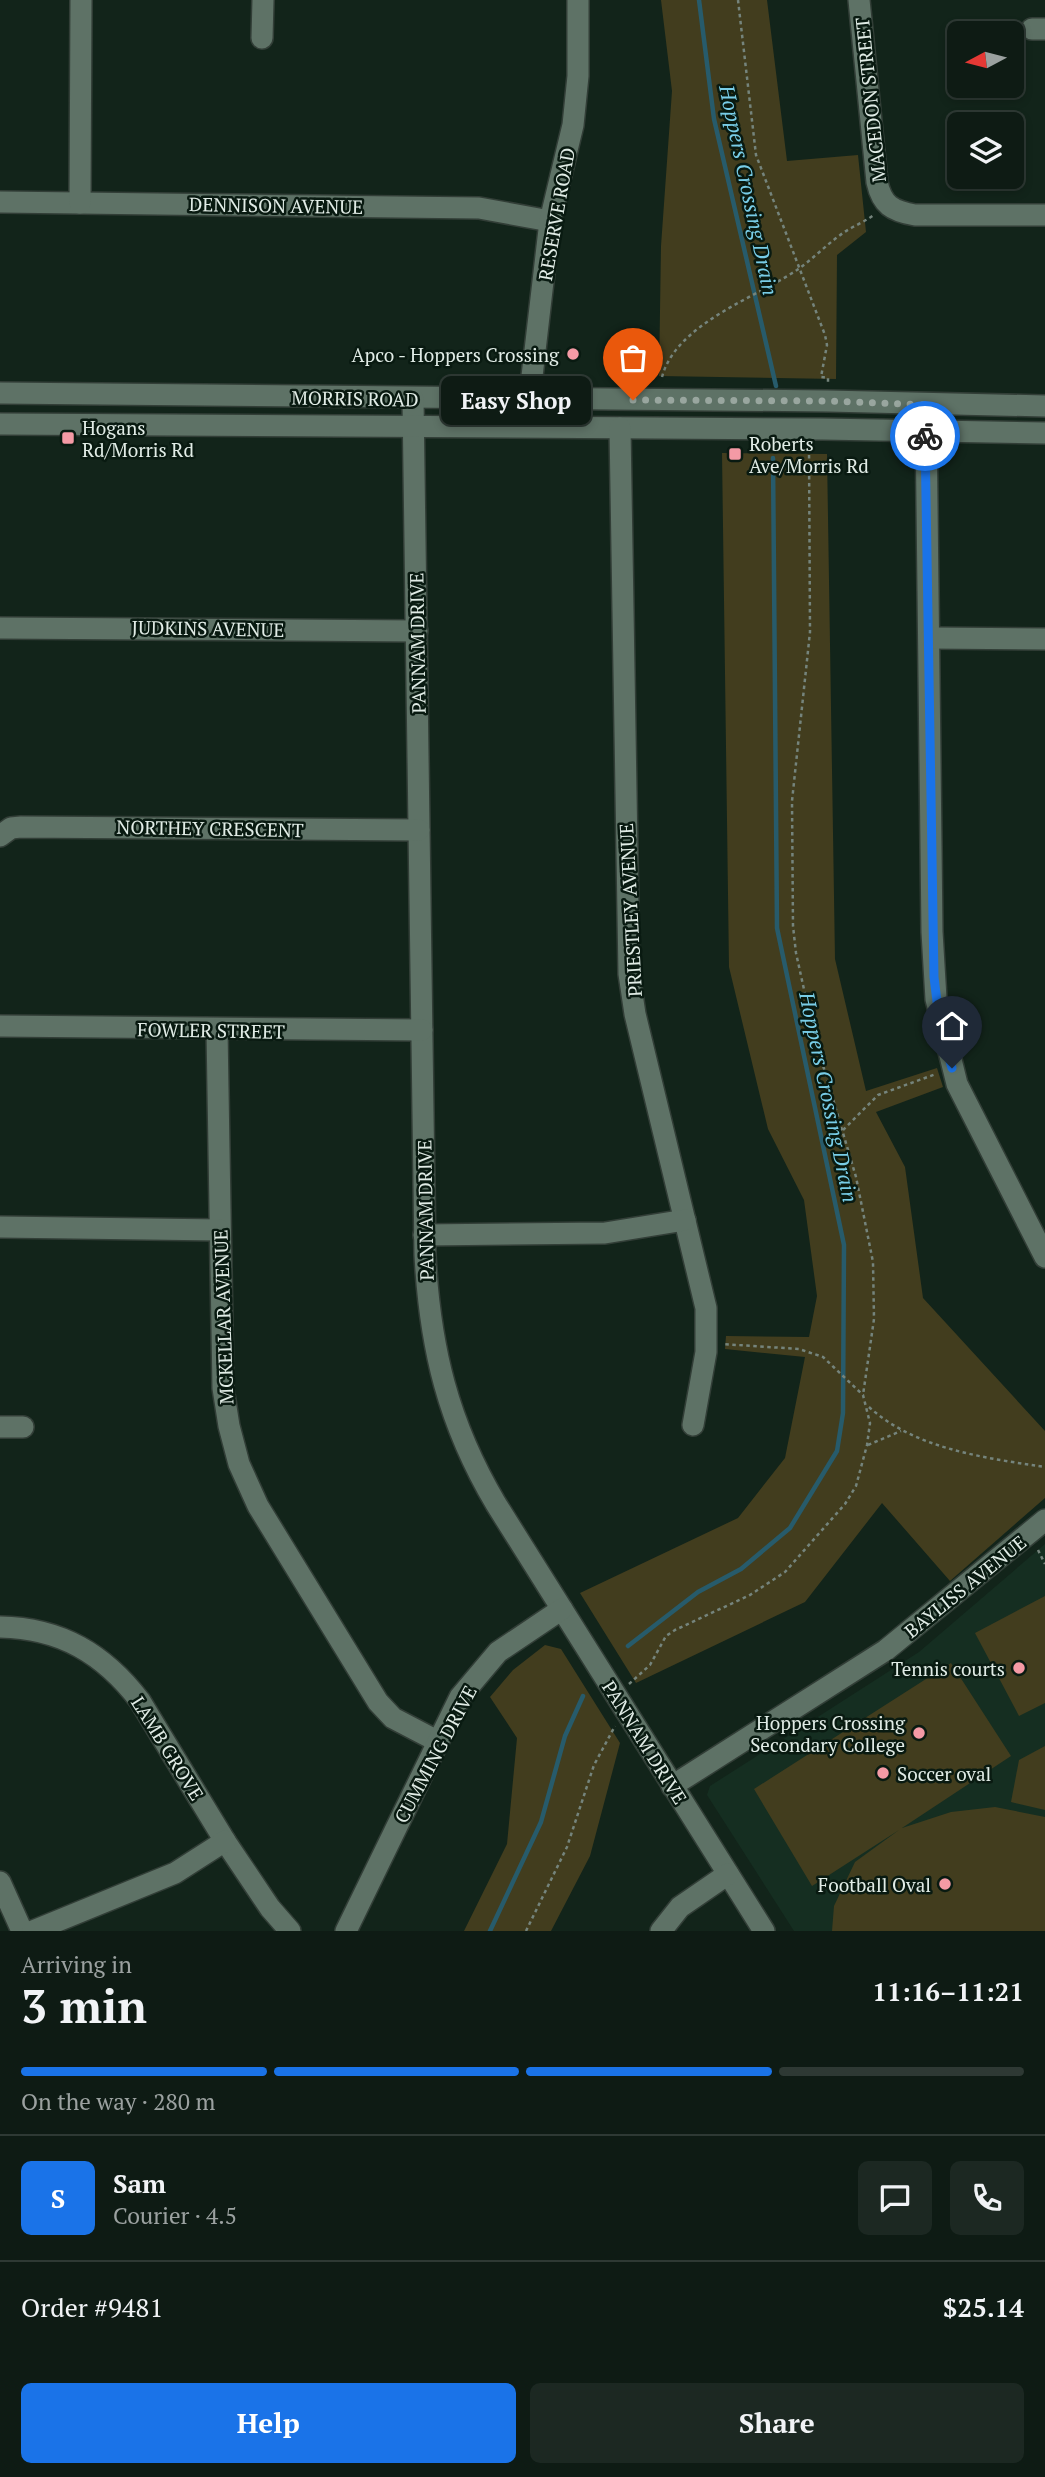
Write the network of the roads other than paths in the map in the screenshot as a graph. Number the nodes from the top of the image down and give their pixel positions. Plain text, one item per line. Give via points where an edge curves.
1 (81, 0) edge
2 (262, 0) edge
3 (578, 0) edge
4 (859, 0) edge
5 (262, 38) dead end
6 (0, 202) edge
7 (80, 203) junction
8 (1045, 215) edge
9 (551, 221) junction
10 (0, 393) edge
11 (413, 399) junction
12 (527, 400) junction
13 (926, 405) junction
14 (1045, 406) edge
15 (0, 424) edge
16 (413, 427) junction
17 (528, 428) junction
18 (620, 428) junction
19 (925, 432) junction
20 (1045, 433) edge
21 (0, 628) edge
22 (417, 631) junction
23 (930, 638) junction
24 (1045, 639) edge
25 (419, 830) junction
26 (0, 834) edge
27 (0, 1026) edge
28 (217, 1030) junction
29 (422, 1030) junction
30 (685, 1220) junction
31 (0, 1227) edge
32 (220, 1230) junction
33 (425, 1235) junction
34 (1045, 1257) edge
35 (693, 1425) dead end
36 (0, 1427) edge
37 (23, 1427) dead end
38 (1045, 1520) edge
39 (562, 1609) junction
40 (0, 1627) edge
41 (437, 1741) junction
42 (672, 1786) junction
43 (225, 1841) junction
44 (728, 1874) junction
45 (0, 1881) edge
46 (22, 1931) edge
47 (33, 1931) edge
48 (290, 1931) edge
49 (346, 1931) edge
50 (661, 1931) edge
51 (764, 1931) edge

1 - 7 street
2 - 5 street
3 - 9 street, RESERVE ROAD via 573,125
4 - 8 street, MACEDON STREET via 877,182 886,205 915,215
6 - 7 street, DENNISON AVENUE
7 - 9 street, DENNISON AVENUE via 479,208
9 - 12 street, RESERVE ROAD
10 - 11 street, MORRIS ROAD
11 - 12 street, MORRIS ROAD
11 - 16 street, PANNAM DRIVE
12 - 13 street, MORRIS ROAD
12 - 17 street, RESERVE ROAD
13 - 14 street, MORRIS ROAD
13 - 19 street
15 - 16 street, MORRIS ROAD
16 - 17 street, MORRIS ROAD
16 - 22 street, PANNAM DRIVE
17 - 18 street, MORRIS ROAD
18 - 19 street, MORRIS ROAD
18 - 30 street, PRIESTLEY AVENUE via 629,974
19 - 20 street, MORRIS ROAD
19 - 23 street
21 - 22 street, JUDKINS AVENUE
22 - 25 street, PANNAM DRIVE
23 - 24 street
23 - 34 street via 932,932 940,1026 957,1084
25 - 26 street, NORTHEY CRESCENT via 21,827
25 - 29 street, PANNAM DRIVE
27 - 28 street, FOWLER STREET
28 - 29 street, FOWLER STREET
28 - 32 street, MCKELLAR AVENUE
29 - 33 street, PANNAM DRIVE
30 - 33 street via 605,1233
30 - 35 street, PRIESTLEY AVENUE via 701,1279 708,1335
31 - 32 street
32 - 41 street, MCKELLAR AVENUE via 223,1388 239,1464 277,1542 378,1702 393,1718
33 - 39 street, PANNAM DRIVE via 428,1312 440,1376 458,1433
36 - 37 street
38 - 42 street, BAYLISS AVENUE via 886,1650
39 - 41 street, CUMMING DRIVE via 498,1652 460,1697
39 - 42 street, PANNAM DRIVE
40 - 43 street, LAMB GROVE via 46,1632 80,1644 124,1679
41 - 49 street, CUMMING DRIVE
42 - 44 street, PANNAM DRIVE
43 - 47 street via 175,1873
43 - 48 street, LAMB GROVE
44 - 50 street via 680,1907
44 - 51 street, PANNAM DRIVE
45 - 46 street

